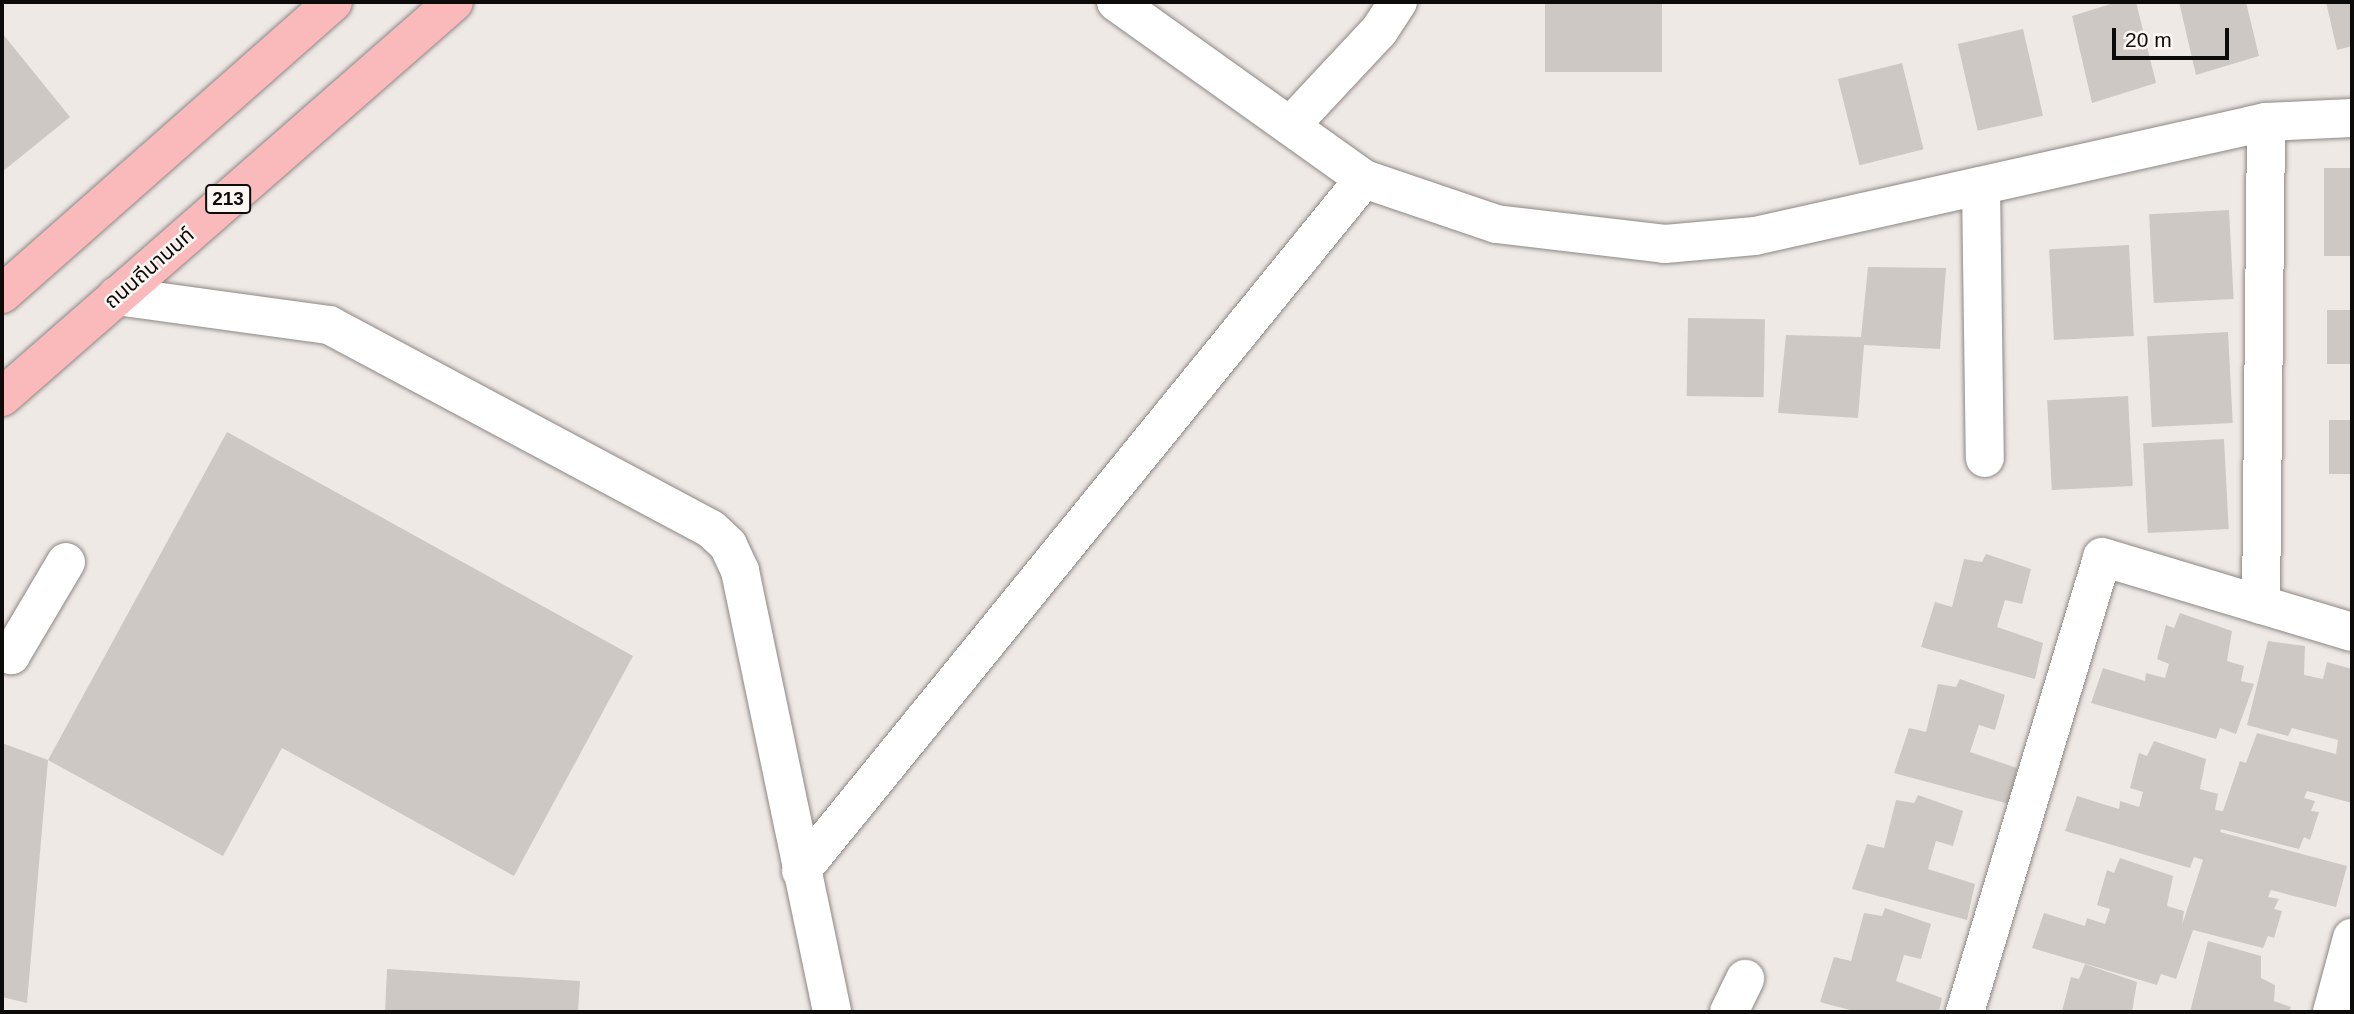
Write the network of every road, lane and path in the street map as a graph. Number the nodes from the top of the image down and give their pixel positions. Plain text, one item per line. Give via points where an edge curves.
1 (333, 2) edge
2 (454, 2) edge
3 (1116, 2) edge
4 (1398, 2) edge
5 (2352, 118) edge
6 (2266, 122) junction
7 (1290, 126) junction
8 (1364, 179) junction
9 (1981, 186) junction
10 (2, 294) edge
11 (117, 296) junction
12 (2, 397) edge
13 (1985, 458) dead end
14 (66, 562) dead end
15 (2261, 605) junction
16 (2352, 632) edge
17 (2, 649) edge
18 (801, 871) junction
19 (2352, 938) edge
20 (832, 1012) edge
21 (1965, 1012) edge
22 (2332, 1012) edge

1 - 10 main road
2 - 11 main road, ถนนถีนานนท์ / 213
3 - 7 street
4 - 7 street via 1379,31
5 - 6 street
6 - 9 street
6 - 15 street
7 - 8 street
8 - 9 street via 1496,225 1665,244 1755,236
8 - 18 street
9 - 13 street
11 - 12 main road, ถนนถีนานนท์ / 213
11 - 18 street via 329,325 711,529 728,545 740,571
14 - 17 street via 11,655
15 - 16 street
15 - 21 street via 2102,557
18 - 20 street
19 - 22 street

